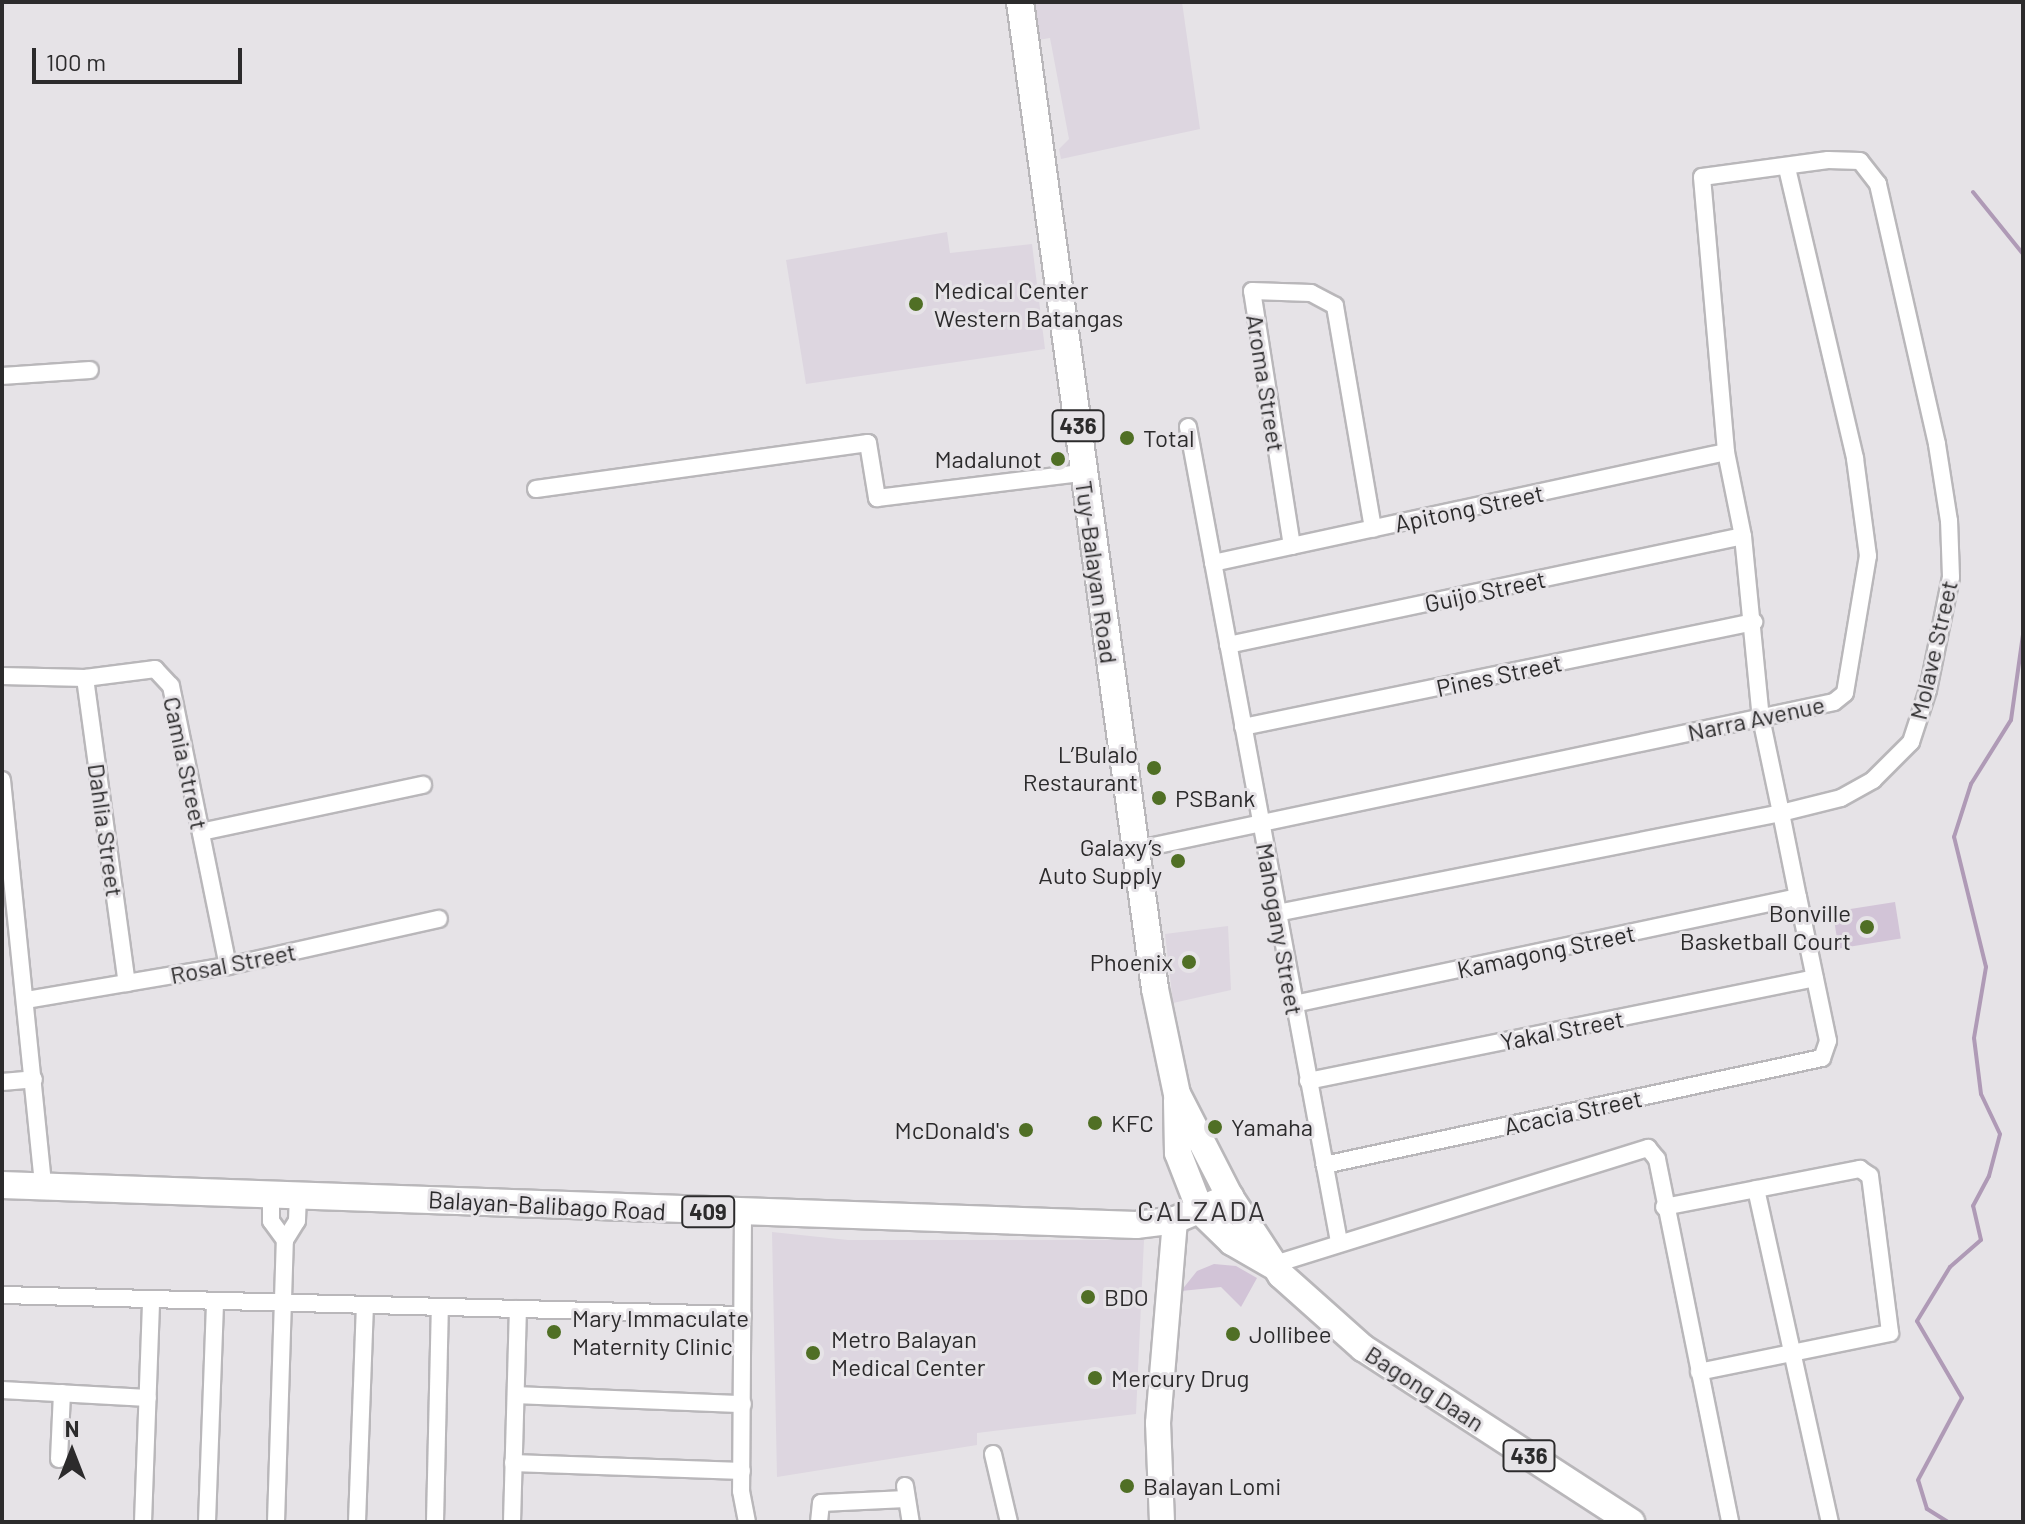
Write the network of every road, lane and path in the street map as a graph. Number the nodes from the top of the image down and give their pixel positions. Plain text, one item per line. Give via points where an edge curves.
1 (1020, 2) edge
2 (1787, 168) junction
3 (90, 370) dead end
4 (2, 376) edge
5 (1188, 427) dead end
6 (1726, 452) junction
7 (1082, 473) junction
8 (536, 489) dead end
9 (1373, 529) junction
10 (1743, 536) junction
11 (1292, 546) junction
12 (1213, 563) junction
13 (1754, 622) junction
14 (1228, 645) junction
15 (2, 676) edge
16 (85, 678) junction
17 (1761, 718) junction
18 (1243, 727) junction
19 (2, 780) edge
20 (423, 785) dead end
21 (1781, 813) junction
22 (1261, 824) junction
23 (201, 832) junction
24 (1139, 849) junction
25 (7, 880) edge
26 (1798, 897) junction
27 (1277, 913) junction
28 (439, 919) dead end
29 (228, 966) junction
30 (1815, 978) junction
31 (127, 983) junction
32 (26, 1000) junction
33 (1294, 1004) junction
34 (34, 1079) junction
35 (1308, 1081) junction
36 (2, 1082) edge
37 (1177, 1094) junction
38 (1324, 1165) junction
39 (2, 1185) edge
40 (43, 1185) junction
41 (1756, 1189) junction
42 (271, 1194) junction
43 (298, 1194) junction
44 (1230, 1197) junction
45 (1664, 1207) junction
46 (1201, 1212) junction
47 (743, 1214) junction
48 (1175, 1220) junction
49 (285, 1240) junction
50 (1339, 1242) junction
51 (1272, 1265) junction
52 (2, 1295) edge
53 (151, 1299) junction
54 (215, 1301) junction
55 (283, 1303) junction
56 (365, 1305) junction
57 (440, 1307) junction
58 (518, 1309) junction
59 (743, 1315) junction
60 (1790, 1353) junction
61 (1699, 1372) junction
62 (2, 1390) edge
63 (62, 1393) junction
64 (516, 1395) junction
65 (148, 1398) junction
66 (743, 1404) junction
67 (993, 1454) dead end
68 (59, 1459) dead end
69 (513, 1463) junction
70 (742, 1471) junction
71 (143, 1522) edge
72 (207, 1522) edge
73 (276, 1522) edge
74 (357, 1522) edge
75 (435, 1522) edge
76 (512, 1522) edge
77 (747, 1522) edge
78 (819, 1522) edge
79 (911, 1522) edge
80 (1009, 1522) edge
81 (1162, 1522) edge
82 (1631, 1522) edge
83 (1730, 1522) edge
84 (1830, 1522) edge

1 - 7 main road, Tuy-Balayan Road / 436
2 - 6 street, Molave Street via 1702,177
2 - 17 street, Narra Avenue via 1855,458 1868,556 1845,693 1834,702
2 - 21 street, Molave Street via 1828,160 1860,161 1878,184 1937,444 1951,577 1928,690 1911,742 1873,780 1841,798
3 - 4 street
5 - 12 street, Mahogany Street
6 - 9 street, Apitong Street
6 - 10 street
7 - 8 street via 877,498 868,443
7 - 24 main road, Tuy-Balayan Road / 436
9 - 11 street, Apitong Street
9 - 11 street, Aroma Street via 1335,306 1311,293 1252,291
10 - 13 street
10 - 14 street, Guijo Street
11 - 12 street, Apitong Street
12 - 14 street, Mahogany Street
13 - 17 street
13 - 18 street, Pines Street
14 - 18 street, Mahogany Street
15 - 16 street, Camia Street
16 - 23 street, Camia Street via 155,669 171,686
16 - 31 street, Dahlia Street
17 - 21 street
17 - 22 street, Narra Avenue
18 - 22 street, Mahogany Street
19 - 25 street
20 - 23 street
21 - 26 street
21 - 27 street, Molave Street
22 - 24 street, Narra Avenue
22 - 27 street, Mahogany Street
23 - 29 street, Camia Street
24 - 37 main road, Tuy-Balayan Road / 436 via 1155,989
25 - 32 street
26 - 30 street
26 - 33 street, Kamagong Street
27 - 33 street, Mahogany Street
28 - 29 street, Rosal Street
29 - 31 street, Rosal Street
30 - 35 street, Yakal Street
30 - 38 street, Acacia Street via 1828,1041 1822,1058
31 - 32 street, Rosal Street
32 - 34 street
33 - 35 street, Mahogany Street
34 - 36 street
34 - 40 street
35 - 38 street, Mahogany Street
37 - 44 main road, Tuy-Balayan Road / 436
37 - 46 main road, Tuy-Balayan Road / 436 via 1178,1153
38 - 50 street, Mahogany Street
39 - 40 main road, Balayan-Balibago Road / 409
40 - 42 main road, Balayan-Balibago Road / 409
41 - 45 street
41 - 60 street
41 - 60 street via 1860,1169 1870,1176 1890,1333
42 - 43 main road, Balayan-Balibago Road / 409
42 - 49 street via 271,1221
43 - 47 main road, Balayan-Balibago Road / 409
43 - 49 street via 297,1221
44 - 46 main road, Balayan-Balibago Road / 409
44 - 51 main road, Bagong Daan / 436
45 - 50 street via 1657,1159 1648,1148
45 - 61 street
46 - 48 main road, Balayan-Balibago Road / 409
46 - 51 main road, Bagong Daan / 436 via 1232,1242
47 - 48 main road, Balayan-Balibago Road / 409 via 1136,1225
47 - 59 street
48 - 81 main road via 1158,1423
49 - 55 street
50 - 51 street
51 - 82 main road, Bagong Daan / 436 via 1363,1348
52 - 53 street
53 - 54 street
53 - 65 street
54 - 55 street
54 - 72 street
55 - 56 street
55 - 73 street
56 - 57 street
56 - 74 street
57 - 58 street
57 - 75 street
58 - 59 street
58 - 64 street
59 - 66 street
60 - 61 street
60 - 84 street
61 - 83 street
62 - 63 street
63 - 65 street
63 - 68 street
64 - 66 street
64 - 69 street
65 - 71 street
66 - 70 street
67 - 80 street
69 - 70 street
69 - 76 street
70 - 77 street
78 - 79 street via 821,1503 906,1492

